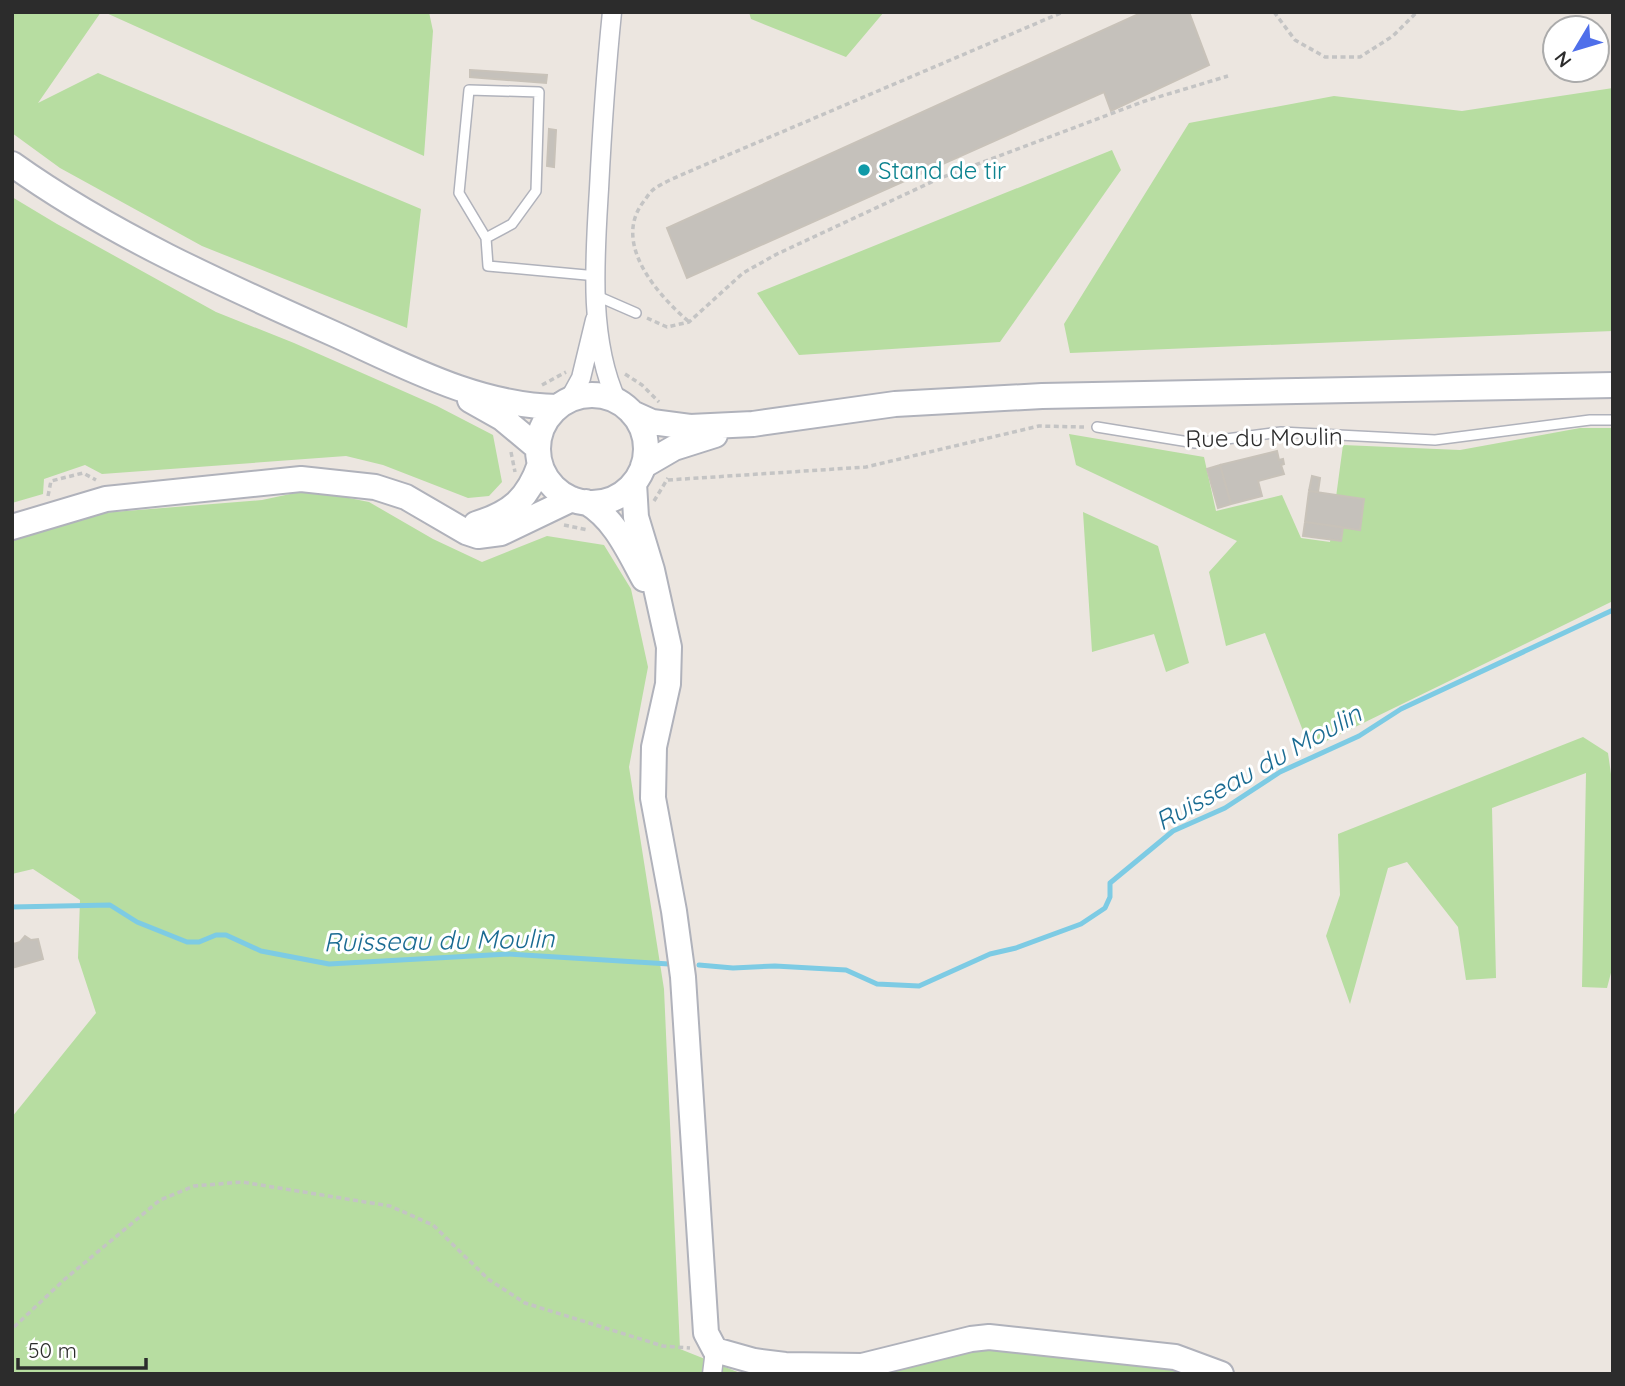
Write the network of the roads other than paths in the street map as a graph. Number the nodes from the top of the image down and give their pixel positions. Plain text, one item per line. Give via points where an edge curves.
1 (612, 12) edge
2 (12, 164) edge
3 (486, 238) junction
4 (597, 275) junction
5 (597, 304) junction
6 (636, 313) road end
7 (1613, 385) edge
8 (450, 386) junction
9 (563, 403) junction
10 (625, 407) junction
11 (1613, 419) edge
12 (753, 424) junction
13 (1097, 427) road end
14 (539, 456) junction
15 (639, 474) junction
16 (579, 501) junction
17 (458, 526) junction
18 (12, 527) edge
19 (663, 614) junction
20 (714, 1362) edge
21 (1221, 1374) edge

1 - 4 street via 603,107
2 - 8 street via 75,206 170,258
3 - 3 lane via 512,224 536,191 540,92 469,90 459,193
3 - 4 lane via 488,266
4 - 5 street
5 - 6 lane
5 - 9 street via 581,378
5 - 10 street via 605,368
7 - 12 street via 1042,396 895,404
8 - 9 street via 524,405
8 - 14 street via 502,418
9 - 10 street via 593,395
9 - 14 street via 545,422
10 - 12 street via 670,426
10 - 15 street via 645,438
11 - 13 lane, Rue du Moulin via 1436,440 1282,432 1195,443
12 - 15 street via 682,445 656,457
14 - 16 street via 550,482
14 - 17 street via 526,495 518,503 491,519
15 - 16 street via 623,493 609,500
15 - 19 street via 636,517
16 - 17 street via 501,533 478,536
16 - 19 street via 600,511 620,536
17 - 18 street via 406,497 376,487 301,479 106,499
19 - 20 street via 669,647 668,684 653,747 653,798 682,977 706,1333
20 - 21 street via 862,1366 989,1337 1175,1357

